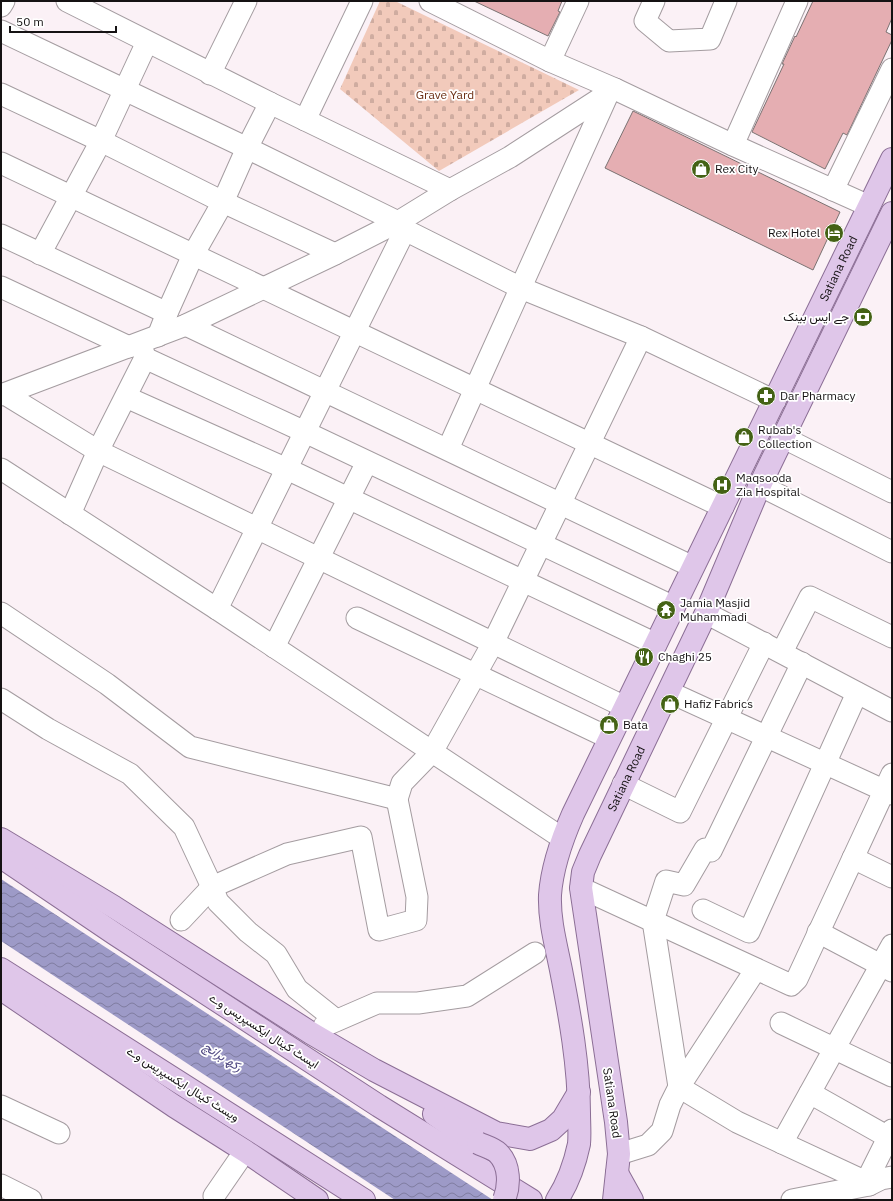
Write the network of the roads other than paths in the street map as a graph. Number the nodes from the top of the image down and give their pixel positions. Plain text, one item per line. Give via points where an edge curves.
1 (4, 1) edge
2 (67, 1) edge
3 (246, 1) edge
4 (362, 1) edge
5 (430, 1) edge
6 (578, 1) edge
7 (654, 1) edge
8 (726, 1) edge
9 (798, 1) edge
10 (1, 6) edge
11 (466, 9) edge
12 (1, 31) edge
13 (147, 42) junction
14 (550, 61) junction
15 (892, 69) edge
16 (210, 74) junction
17 (124, 89) junction
18 (611, 92) junction
19 (1, 94) edge
20 (270, 103) junction
21 (306, 120) junction
22 (101, 141) junction
23 (733, 145) junction
24 (247, 148) junction
25 (892, 159) edge
26 (1, 163) edge
27 (450, 190) junction
28 (833, 190) junction
29 (72, 197) junction
30 (223, 202) junction
31 (869, 206) junction
32 (402, 226) junction
33 (889, 226) edge
34 (1, 235) edge
35 (40, 254) junction
36 (335, 254) junction
37 (193, 255) junction
38 (1, 287) edge
39 (521, 288) junction
40 (264, 289) junction
41 (167, 313) junction
42 (186, 325) junction
43 (354, 332) junction
44 (158, 336) junction
45 (641, 337) junction
46 (137, 350) junction
47 (476, 389) junction
48 (325, 391) junction
49 (3, 394) edge
50 (126, 397) junction
51 (775, 400) junction
52 (305, 432) junction
53 (782, 437) junction
54 (590, 443) junction
55 (448, 449) junction
56 (98, 451) junction
57 (366, 462) junction
58 (1, 469) edge
59 (287, 469) junction
60 (759, 485) junction
61 (892, 492) edge
62 (348, 498) junction
63 (561, 503) junction
64 (723, 507) junction
65 (70, 514) junction
66 (257, 528) junction
67 (541, 544) junction
68 (892, 552) edge
69 (320, 558) junction
70 (693, 567) junction
71 (523, 581) junction
72 (674, 607) junction
73 (217, 609) junction
74 (1, 613) edge
75 (706, 613) junction
76 (357, 618) dead end
77 (892, 637) edge
78 (493, 643) junction
79 (764, 643) junction
80 (656, 644) junction
81 (274, 647) junction
82 (782, 652) junction
83 (802, 663) junction
84 (475, 675) junction
85 (669, 692) junction
86 (857, 693) junction
87 (1, 699) edge
88 (625, 707) junction
89 (892, 711) edge
90 (727, 718) junction
91 (767, 736) junction
92 (609, 738) junction
93 (432, 752) junction
94 (825, 763) junction
95 (623, 784) junction
96 (889, 786) edge
97 (397, 799) junction
98 (562, 838) junction
99 (1, 839) edge
100 (1, 857) edge
101 (853, 858) junction
102 (892, 877) edge
103 (212, 887) junction
104 (581, 888) junction
105 (703, 910) dead end
106 (181, 920) dead end
107 (653, 920) junction
108 (818, 932) junction
109 (892, 945) edge
110 (535, 953) dead end
111 (590, 954) junction
112 (559, 959) junction
113 (886, 968) edge
114 (1, 969) edge
115 (756, 969) junction
116 (1, 989) edge
117 (336, 1020) junction
118 (782, 1023) dead end
119 (311, 1033) junction
120 (835, 1048) junction
121 (374, 1070) junction
122 (892, 1076) edge
123 (679, 1087) junction
124 (579, 1092) junction
125 (810, 1093) junction
126 (1, 1106) edge
127 (59, 1133) dead end
128 (890, 1133) edge
129 (782, 1143) junction
130 (246, 1151) junction
131 (618, 1164) junction
132 (876, 1184) edge
133 (1, 1185) edge
134 (561, 1194) edge
135 (214, 1196) dead end
136 (26, 1199) edge
137 (317, 1200) edge
138 (364, 1200) edge
139 (504, 1200) edge
140 (531, 1200) edge
141 (614, 1200) edge
142 (632, 1200) edge
143 (792, 1200) edge

1 - 10 street
2 - 13 street
3 - 16 street
4 - 21 street
5 - 11 street
6 - 14 street
7 - 8 street via 645,21 669,41 710,39
9 - 23 street
11 - 14 street
12 - 17 street
13 - 16 street
13 - 17 street
14 - 18 street
15 - 28 street
16 - 20 street
17 - 22 street
17 - 24 street
18 - 23 street
18 - 27 street via 510,157
18 - 39 street
19 - 22 street
20 - 21 street
20 - 24 street
21 - 27 street
22 - 29 street
22 - 30 street
23 - 28 street
24 - 30 street
24 - 32 street
25 - 31 main road, Satiana Road
26 - 29 street
27 - 32 street
28 - 31 street
29 - 35 street
29 - 37 street
30 - 36 street
30 - 37 street
31 - 51 main road, Satiana Road
32 - 36 street
32 - 39 street
32 - 43 street
33 - 53 main road, Satiana Road
34 - 35 street
35 - 41 street
36 - 40 street
37 - 40 street
37 - 41 street
38 - 46 street
39 - 45 street
39 - 47 street
40 - 42 street
40 - 43 street
41 - 44 street
42 - 44 street
42 - 48 street
43 - 47 street
43 - 48 street
44 - 46 street
45 - 51 street
45 - 54 street
46 - 49 street
46 - 50 street
46 - 52 street
47 - 54 street
47 - 55 street
48 - 52 street
48 - 55 street
49 - 56 street
50 - 56 street
50 - 59 street
51 - 64 main road, Satiana Road
52 - 57 street
52 - 59 street
53 - 60 main road, Satiana Road
53 - 61 street
54 - 63 street
54 - 64 street
55 - 63 street
56 - 65 street
56 - 66 street
57 - 62 street
57 - 67 street
58 - 65 street
59 - 62 street
59 - 66 street
60 - 68 street
60 - 75 main road, Satiana Road
62 - 69 street
62 - 71 street
63 - 67 street
63 - 70 street
64 - 70 main road, Satiana Road
65 - 73 street
66 - 69 street
66 - 73 street
67 - 71 street
67 - 72 street
69 - 78 street
69 - 81 street
70 - 72 main road, Satiana Road
71 - 78 street
71 - 80 street
72 - 80 main road, Satiana Road
73 - 81 street
74 - 97 street via 107,684 190,747
75 - 79 street
75 - 85 main road, Satiana Road
76 - 84 street
77 - 82 street via 810,597
78 - 84 street
78 - 88 street
79 - 82 street
79 - 90 street
80 - 88 main road, Satiana Road
81 - 93 street
82 - 83 street
83 - 86 street
83 - 91 street
84 - 92 street
84 - 93 street
85 - 90 street
85 - 95 main road, Satiana Road
86 - 89 street
86 - 94 street
87 - 103 street via 48,729 130,774 184,827
88 - 92 main road, Satiana Road
90 - 91 street
90 - 95 street via 680,812
91 - 94 street
91 - 107 street via 712,851 705,849 684,885 666,882
92 - 98 main road, Satiana Road
93 - 97 street via 402,783
93 - 98 street
94 - 96 street
94 - 105 street via 749,932
95 - 104 main road, Satiana Road via 583,872
96 - 101 street
97 - 103 street via 417,897 416,920 379,930 361,837 287,854
98 - 112 main road, Satiana Road via 550,894 551,918
99 - 119 main road via 114,907
100 - 140 main road, ایسٹ کینال ایکسپریس وے via 378,1106
101 - 102 street
101 - 108 street
103 - 106 street
103 - 117 street via 218,902 248,932 276,954 297,989
104 - 107 street
104 - 111 main road, Satiana Road
107 - 115 street
107 - 123 street
108 - 113 street
108 - 115 street via 791,986
109 - 113 street
110 - 117 street via 467,996 418,1003 377,1002
111 - 112 main road
111 - 131 main road, Satiana Road via 616,1122
112 - 124 main road, Satiana Road
113 - 120 street
114 - 138 main road, ویسٹ کینال ایکسپریس وے
115 - 123 street
116 - 130 main road via 174,1106
117 - 119 street
118 - 120 street
119 - 121 main road
120 - 122 street
120 - 125 street
121 - 124 main road via 496,1133 530,1139 551,1130 563,1119
121 - 139 main road, bridge via 451,1126 497,1152 506,1163 508,1173
123 - 129 street via 737,1122
123 - 131 street via 662,1131 648,1145
124 - 134 main road, Satiana Road via 579,1142
125 - 128 street
125 - 129 street
126 - 127 street
128 - 132 street
129 - 132 street
130 - 135 street
130 - 137 main road
131 - 141 main road, Satiana Road
131 - 142 main road
132 - 143 street
133 - 136 street

